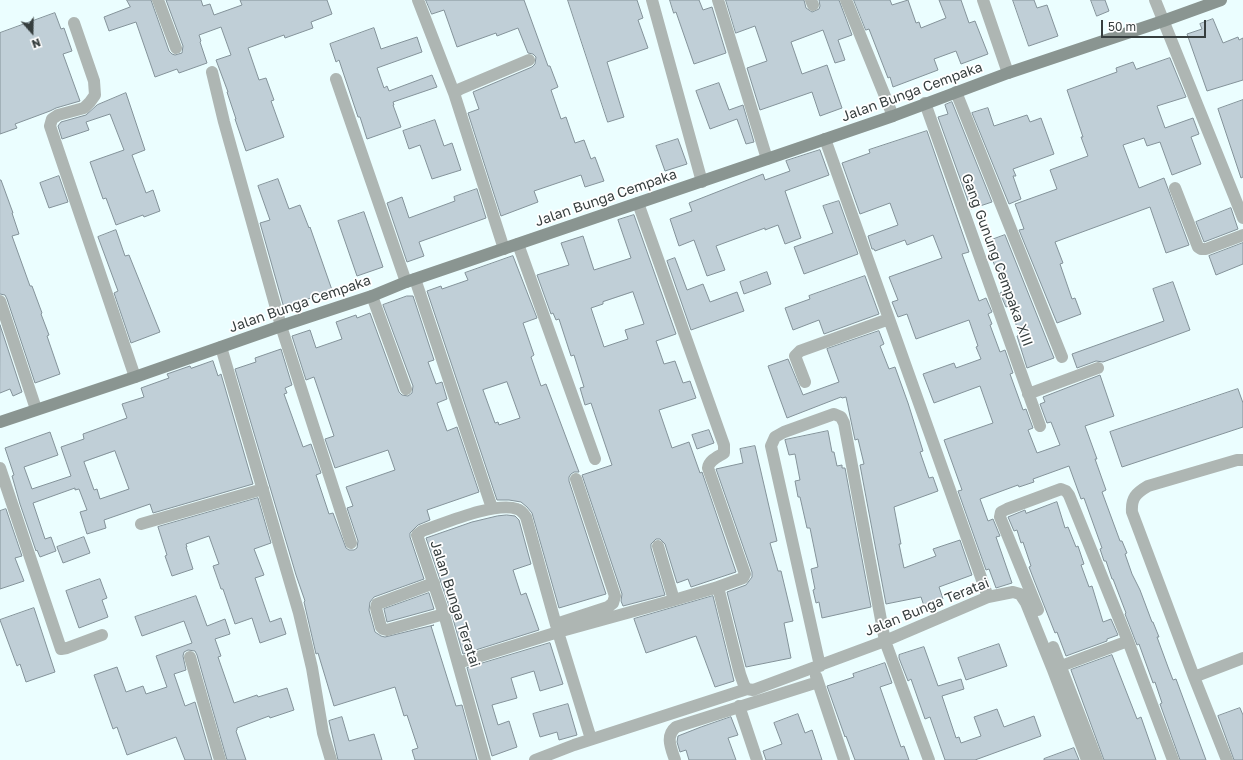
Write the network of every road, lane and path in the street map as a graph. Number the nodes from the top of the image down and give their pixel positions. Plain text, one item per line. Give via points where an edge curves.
1 (158, 0) edge
2 (418, 0) edge
3 (652, 0) edge
4 (718, 0) edge
5 (846, 0) edge
6 (983, 0) edge
7 (1155, 0) edge
8 (1221, 0) edge
9 (1199, 3) edge
10 (1163, 21) junction
11 (74, 23) dead end
12 (176, 48) dead end
13 (529, 60) dead end
14 (212, 72) dead end
15 (1008, 73) junction
16 (336, 79) dead end
17 (956, 92) junction
18 (454, 93) junction
19 (925, 103) junction
20 (892, 116) junction
21 (824, 139) junction
22 (767, 159) junction
23 (702, 182) junction
24 (1175, 188) dead end
25 (638, 203) junction
26 (1243, 218) edge
27 (1243, 235) edge
28 (518, 244) junction
29 (504, 249) junction
30 (410, 281) junction
31 (372, 296) junction
32 (0, 301) edge
33 (889, 319) junction
34 (281, 326) junction
35 (221, 347) junction
36 (1062, 357) dead end
37 (1098, 368) dead end
38 (136, 376) junction
39 (805, 382) dead end
40 (406, 389) dead end
41 (1028, 394) junction
42 (36, 409) junction
43 (0, 422) edge
44 (1040, 426) dead end
45 (595, 459) dead end
46 (1243, 460) edge
47 (0, 468) edge
48 (576, 479) dead end
49 (263, 489) junction
50 (492, 508) junction
51 (141, 524) dead end
52 (351, 543) dead end
53 (658, 546) dead end
54 (434, 583) junction
55 (718, 587) junction
56 (988, 598) junction
57 (674, 600) junction
58 (444, 614) junction
59 (557, 628) junction
60 (102, 635) dead end
61 (885, 641) junction
62 (1128, 641) junction
63 (190, 657) dead end
64 (1243, 658) edge
65 (458, 663) junction
66 (1061, 666) junction
67 (817, 667) junction
68 (1194, 677) junction
69 (818, 682) junction
70 (747, 689) junction
71 (739, 706) junction
72 (591, 739) junction
73 (220, 760) edge
74 (331, 760) edge
75 (485, 760) edge
76 (535, 760) edge
77 (675, 760) edge
78 (757, 760) edge
79 (844, 760) edge
80 (929, 760) edge
81 (1087, 760) edge
82 (1097, 760) edge
83 (1173, 760) edge
84 (1227, 760) edge

1 - 12 street
2 - 18 street
3 - 23 street
4 - 22 street
5 - 20 street
6 - 15 street
7 - 10 street
8 - 9 street, Jalan Bunga Cempaka
9 - 10 street, Jalan Bunga Cempaka
10 - 15 street, Jalan Bunga Cempaka
10 - 26 street
11 - 38 street via 94,81 94,95 84,108 58,115 52,119 50,126
13 - 18 street
14 - 34 street
15 - 17 street, Jalan Bunga Cempaka
16 - 30 street
17 - 19 street, Jalan Bunga Cempaka
17 - 36 street
18 - 29 street
19 - 20 street, Jalan Bunga Cempaka
19 - 41 street, Gang Gunung Cempaka XIII
20 - 21 street, Jalan Bunga Cempaka
21 - 22 street, Jalan Bunga Cempaka
21 - 33 street
22 - 23 street, Jalan Bunga Cempaka
23 - 25 street, Jalan Bunga Cempaka
24 - 27 street via 1198,247 1206,249
25 - 28 street, Jalan Bunga Cempaka
25 - 55 street via 724,446 724,453 712,460 708,468 745,574 743,578
28 - 29 street, Jalan Bunga Cempaka
28 - 45 street
29 - 30 street, Jalan Bunga Cempaka
30 - 31 street, Jalan Bunga Cempaka
30 - 50 street
31 - 34 street, Jalan Bunga Cempaka
31 - 40 street
32 - 42 street
33 - 39 street via 800,351 795,356
33 - 56 street
34 - 35 street, Jalan Bunga Cempaka
34 - 52 street
35 - 38 street, Jalan Bunga Cempaka
35 - 49 street
37 - 41 street
38 - 42 street, Jalan Bunga Cempaka
41 - 44 street, Gang Gunung Cempaka XIII
42 - 43 street, Jalan Bunga Cempaka
46 - 68 street via 1148,486 1133,497 1132,512
47 - 60 street via 61,649
48 - 59 street via 615,596 613,603 608,607
49 - 51 street
49 - 74 street via 299,614 312,668 323,733
50 - 54 street, Jalan Bunga Teratai via 419,532 417,535
50 - 59 street via 517,508 526,517
53 - 57 street
54 - 58 street, Jalan Bunga Teratai
54 - 58 street via 377,604 381,627 387,630
55 - 57 street
55 - 70 street via 740,674
56 - 61 street, Jalan Bunga Teratai
56 - 81 street, Jalan Bunga Teratai via 1013,592 1020,594 1026,603
57 - 59 street
58 - 65 street, Jalan Bunga Teratai
59 - 65 street
59 - 72 street
61 - 67 street, Jalan Bunga Teratai
61 - 67 street via 844,423 834,414 784,432 775,437 771,446
61 - 80 street
62 - 66 street
62 - 66 street via 1066,491 1061,489 1007,509 1001,512 1000,518
62 - 83 street
63 - 73 street
64 - 68 street
65 - 75 street, Jalan Bunga Teratai
66 - 82 street
67 - 69 street
67 - 70 street, Jalan Bunga Teratai via 752,690
68 - 84 street
69 - 71 street
69 - 79 street
70 - 72 street, Jalan Bunga Teratai
71 - 77 street via 681,724 671,731 669,736
71 - 78 street
72 - 76 street, Jalan Bunga Teratai

